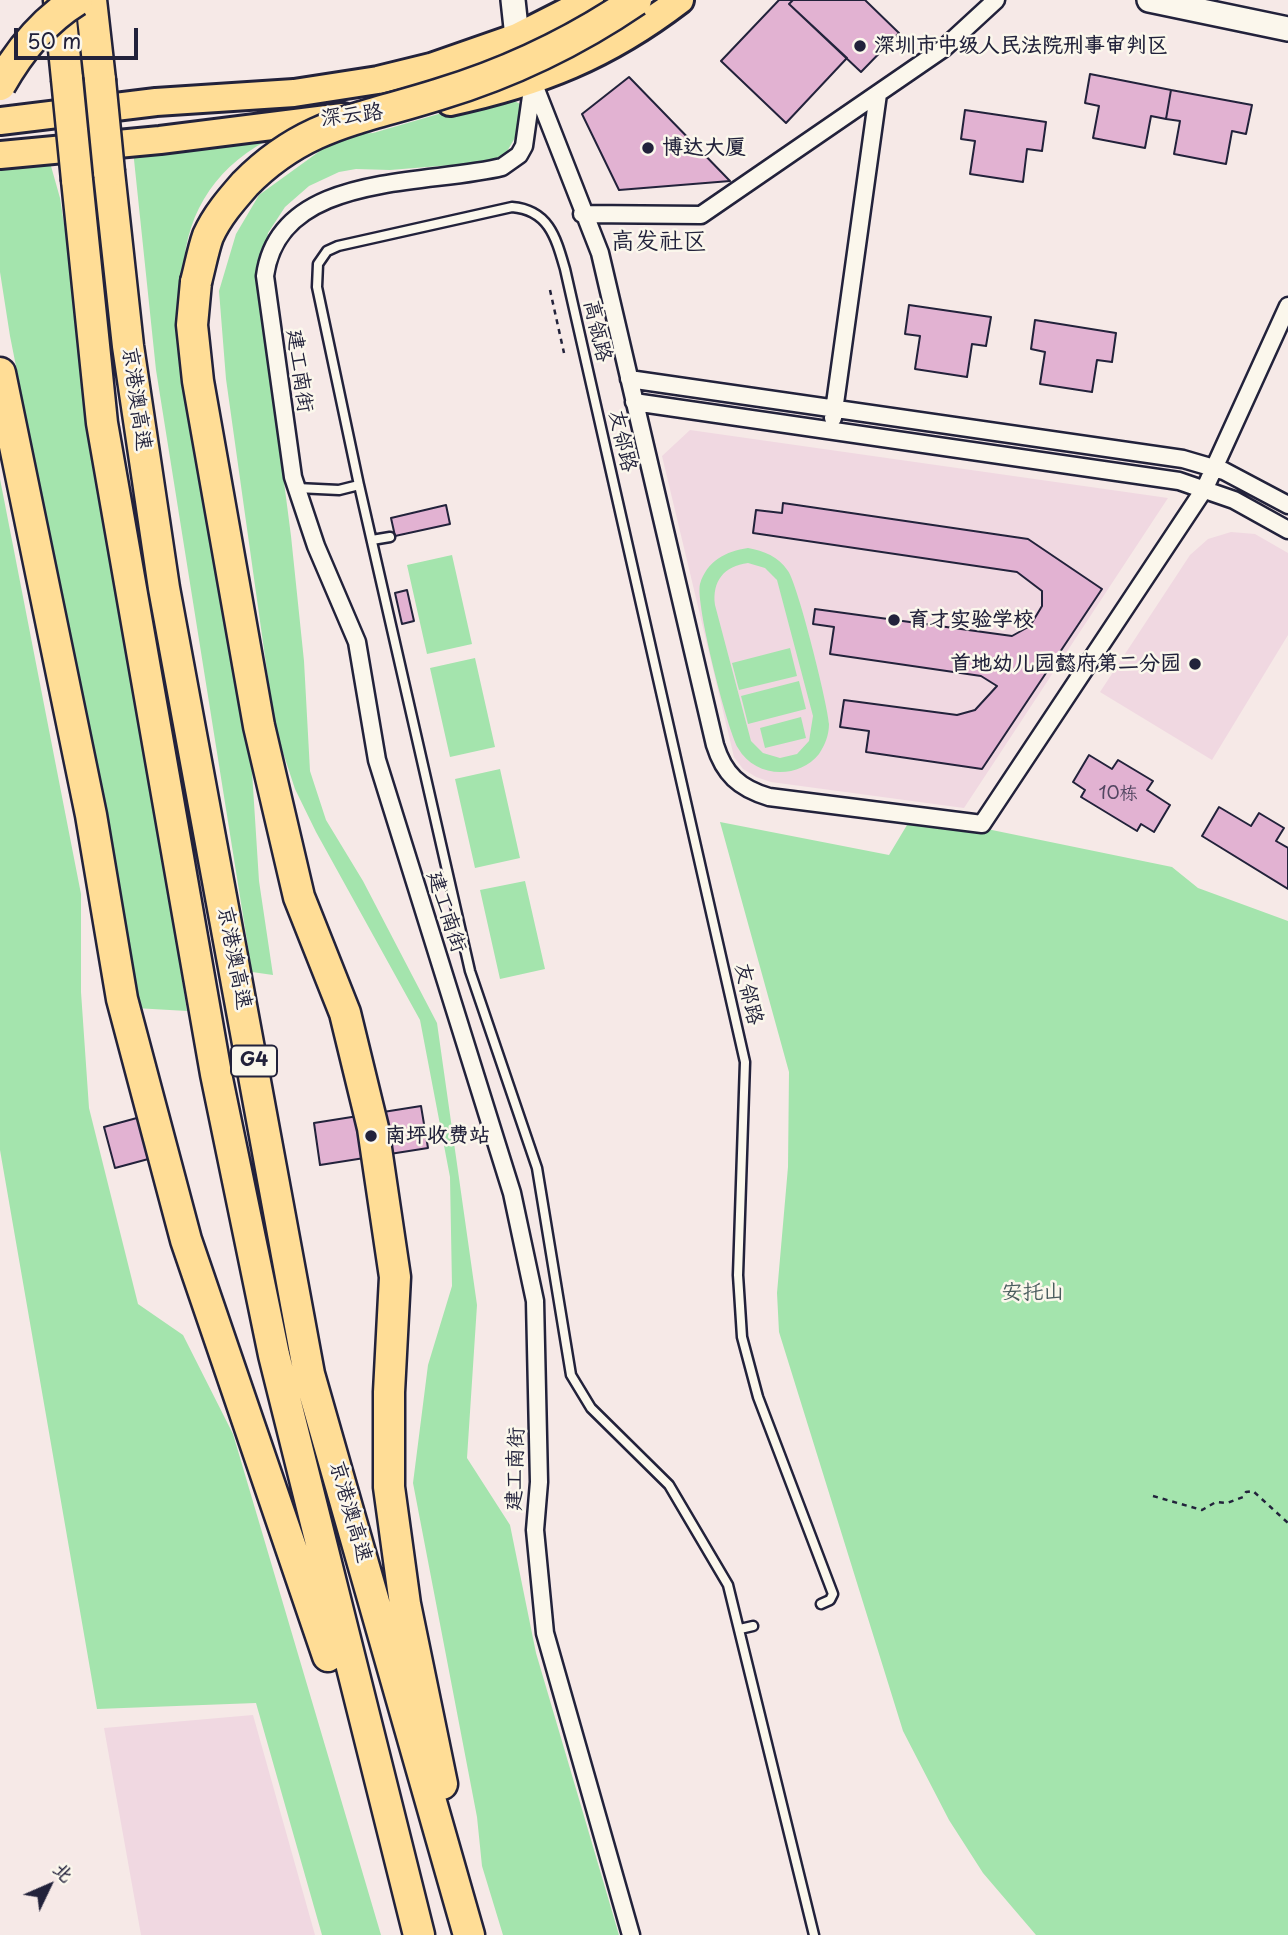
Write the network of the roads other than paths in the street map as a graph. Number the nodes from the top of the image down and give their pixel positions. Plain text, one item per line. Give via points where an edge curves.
1 (60, 0) edge
2 (77, 0) edge
3 (91, 0) edge
4 (513, 0) edge
5 (590, 0) edge
6 (636, 0) edge
7 (680, 0) edge
8 (996, 0) edge
9 (1149, 0) edge
10 (1288, 29) edge
11 (517, 37) junction
12 (533, 82) junction
13 (0, 85) edge
14 (878, 94) junction
15 (0, 121) edge
16 (0, 155) edge
17 (582, 214) junction
18 (1288, 306) edge
19 (0, 373) edge
20 (629, 379) junction
21 (595, 400) joint
22 (634, 402) junction
23 (834, 408) junction
24 (831, 430) junction
25 (1216, 468) junction
26 (359, 485) junction
27 (297, 488) junction
28 (1205, 488) junction
29 (1288, 505) edge
30 (1288, 530) edge
31 (390, 537) dead end
32 (372, 540) junction
33 (821, 1604) dead end
34 (753, 1626) dead end
35 (740, 1629) junction
36 (418, 1935) edge
37 (470, 1935) edge
38 (631, 1935) edge
39 (814, 1935) edge

1 - 36 highway, 京港澳高速 / G4, bridge via 102,423 219,1087 277,1368
2 - 13 highway, bridge via 37,31
3 - 37 highway, 京港澳高速 / G4, bridge via 128,346 164,588 309,1374
4 - 11 street
5 - 11 main road, 深云路
6 - 37 highway, bridge via 564,44 501,71 441,94 323,128 292,144 227,203 208,236 196,282 192,325 259,726 299,897 345,1013 373,1129 395,1277 389,1487 405,1604
7 - 12 main road, 深云路 via 587,60
8 - 14 street via 955,41
9 - 10 street
11 - 12 street
11 - 15 main road, 深云路 via 431,67 345,87 156,102
12 - 16 main road, 深云路 via 408,109
12 - 17 street
12 - 27 street, 建工南街 via 524,146 502,167 333,195 298,217 279,240 267,262 265,283
14 - 17 street via 701,215
14 - 23 street
17 - 20 street via 600,253
18 - 25 street
19 - 36 highway via 91,815 121,999 186,1240 303,1577
20 - 22 street
20 - 23 street
21 - 26 lane, 高瓴路 via 565,270 540,215 505,208 327,251 318,264 317,287
21 - 33 lane, 友邻路 via 745,1062 737,1275 742,1336 758,1397 832,1594
22 - 24 street
22 - 28 street via 721,764 741,786 769,797 982,824
23 - 24 street
23 - 25 street via 1183,459
24 - 28 street
25 - 28 street
25 - 29 street
26 - 27 lane via 339,490
26 - 32 lane
27 - 38 street, 建工南街 via 357,642 377,760 512,1193 535,1301 539,1482 535,1530 545,1633
28 - 30 street
31 - 32 lane
32 - 35 lane via 470,971 540,1177 571,1375 591,1408 681,1501 722,1573
34 - 35 lane
35 - 39 lane

